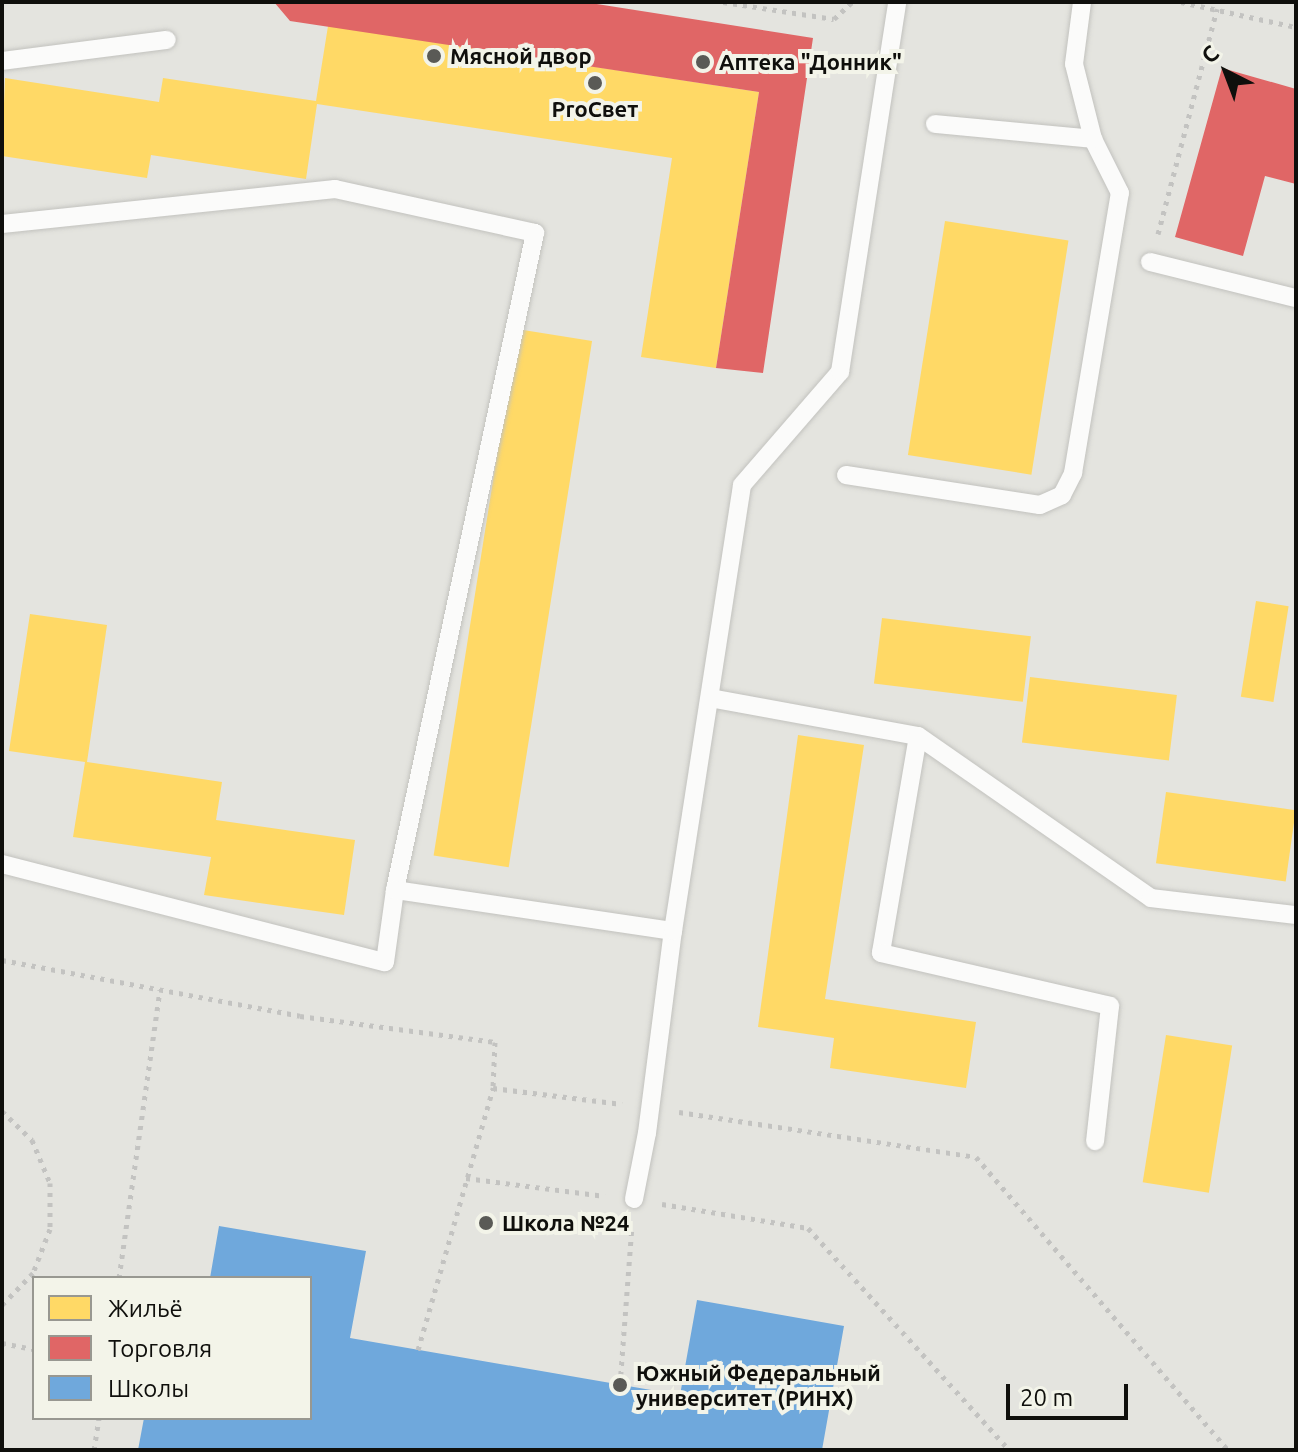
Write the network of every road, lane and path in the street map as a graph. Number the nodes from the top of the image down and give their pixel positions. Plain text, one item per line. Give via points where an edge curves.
1 (723, 2) edge
2 (852, 2) edge
3 (897, 2) edge
4 (1082, 2) edge
5 (1181, 2) edge
6 (1217, 9) junction
7 (1296, 27) edge
8 (167, 40) dead end
9 (2, 61) edge
10 (935, 124) dead end
11 (1093, 139) junction
12 (2, 224) edge
13 (1150, 262) joint
14 (1296, 298) edge
15 (846, 475) dead end
16 (710, 698) junction
17 (918, 736) junction
18 (2, 864) edge
19 (395, 890) junction
20 (1296, 915) edge
21 (673, 931) junction
22 (160, 990) dead end
23 (493, 1088) dead end
24 (2, 1111) edge
25 (1095, 1141) dead end
26 (466, 1178) junction
27 (634, 1199) junction
28 (119, 1276) edge
29 (2, 1305) edge
30 (2, 1343) edge
31 (32, 1349) edge
32 (418, 1350) dead end
33 (620, 1385) dead end
34 (99, 1420) edge
35 (94, 1450) edge
36 (1009, 1450) edge

1 - 2 path via 834,19
3 - 16 lane via 840,372 742,485
4 - 11 lane via 1074,64
5 - 6 path
6 - 7 path
6 - 13 path
8 - 9 lane
10 - 11 lane
11 - 15 lane via 1120,193 1073,473 1062,495 1040,505
12 - 19 lane via 335,189 535,233
13 - 14 lane
16 - 17 lane
16 - 21 lane
17 - 20 lane via 1151,898
17 - 25 lane via 881,953 1110,1006
18 - 19 lane via 385,962
19 - 21 lane
21 - 27 lane
22 - 28 path
23 - 26 path
24 - 29 path via 32,1140 50,1183 50,1229 33,1273
26 - 27 path
26 - 32 path
27 - 33 path
27 - 36 path via 808,1228
30 - 31 path
34 - 35 path

